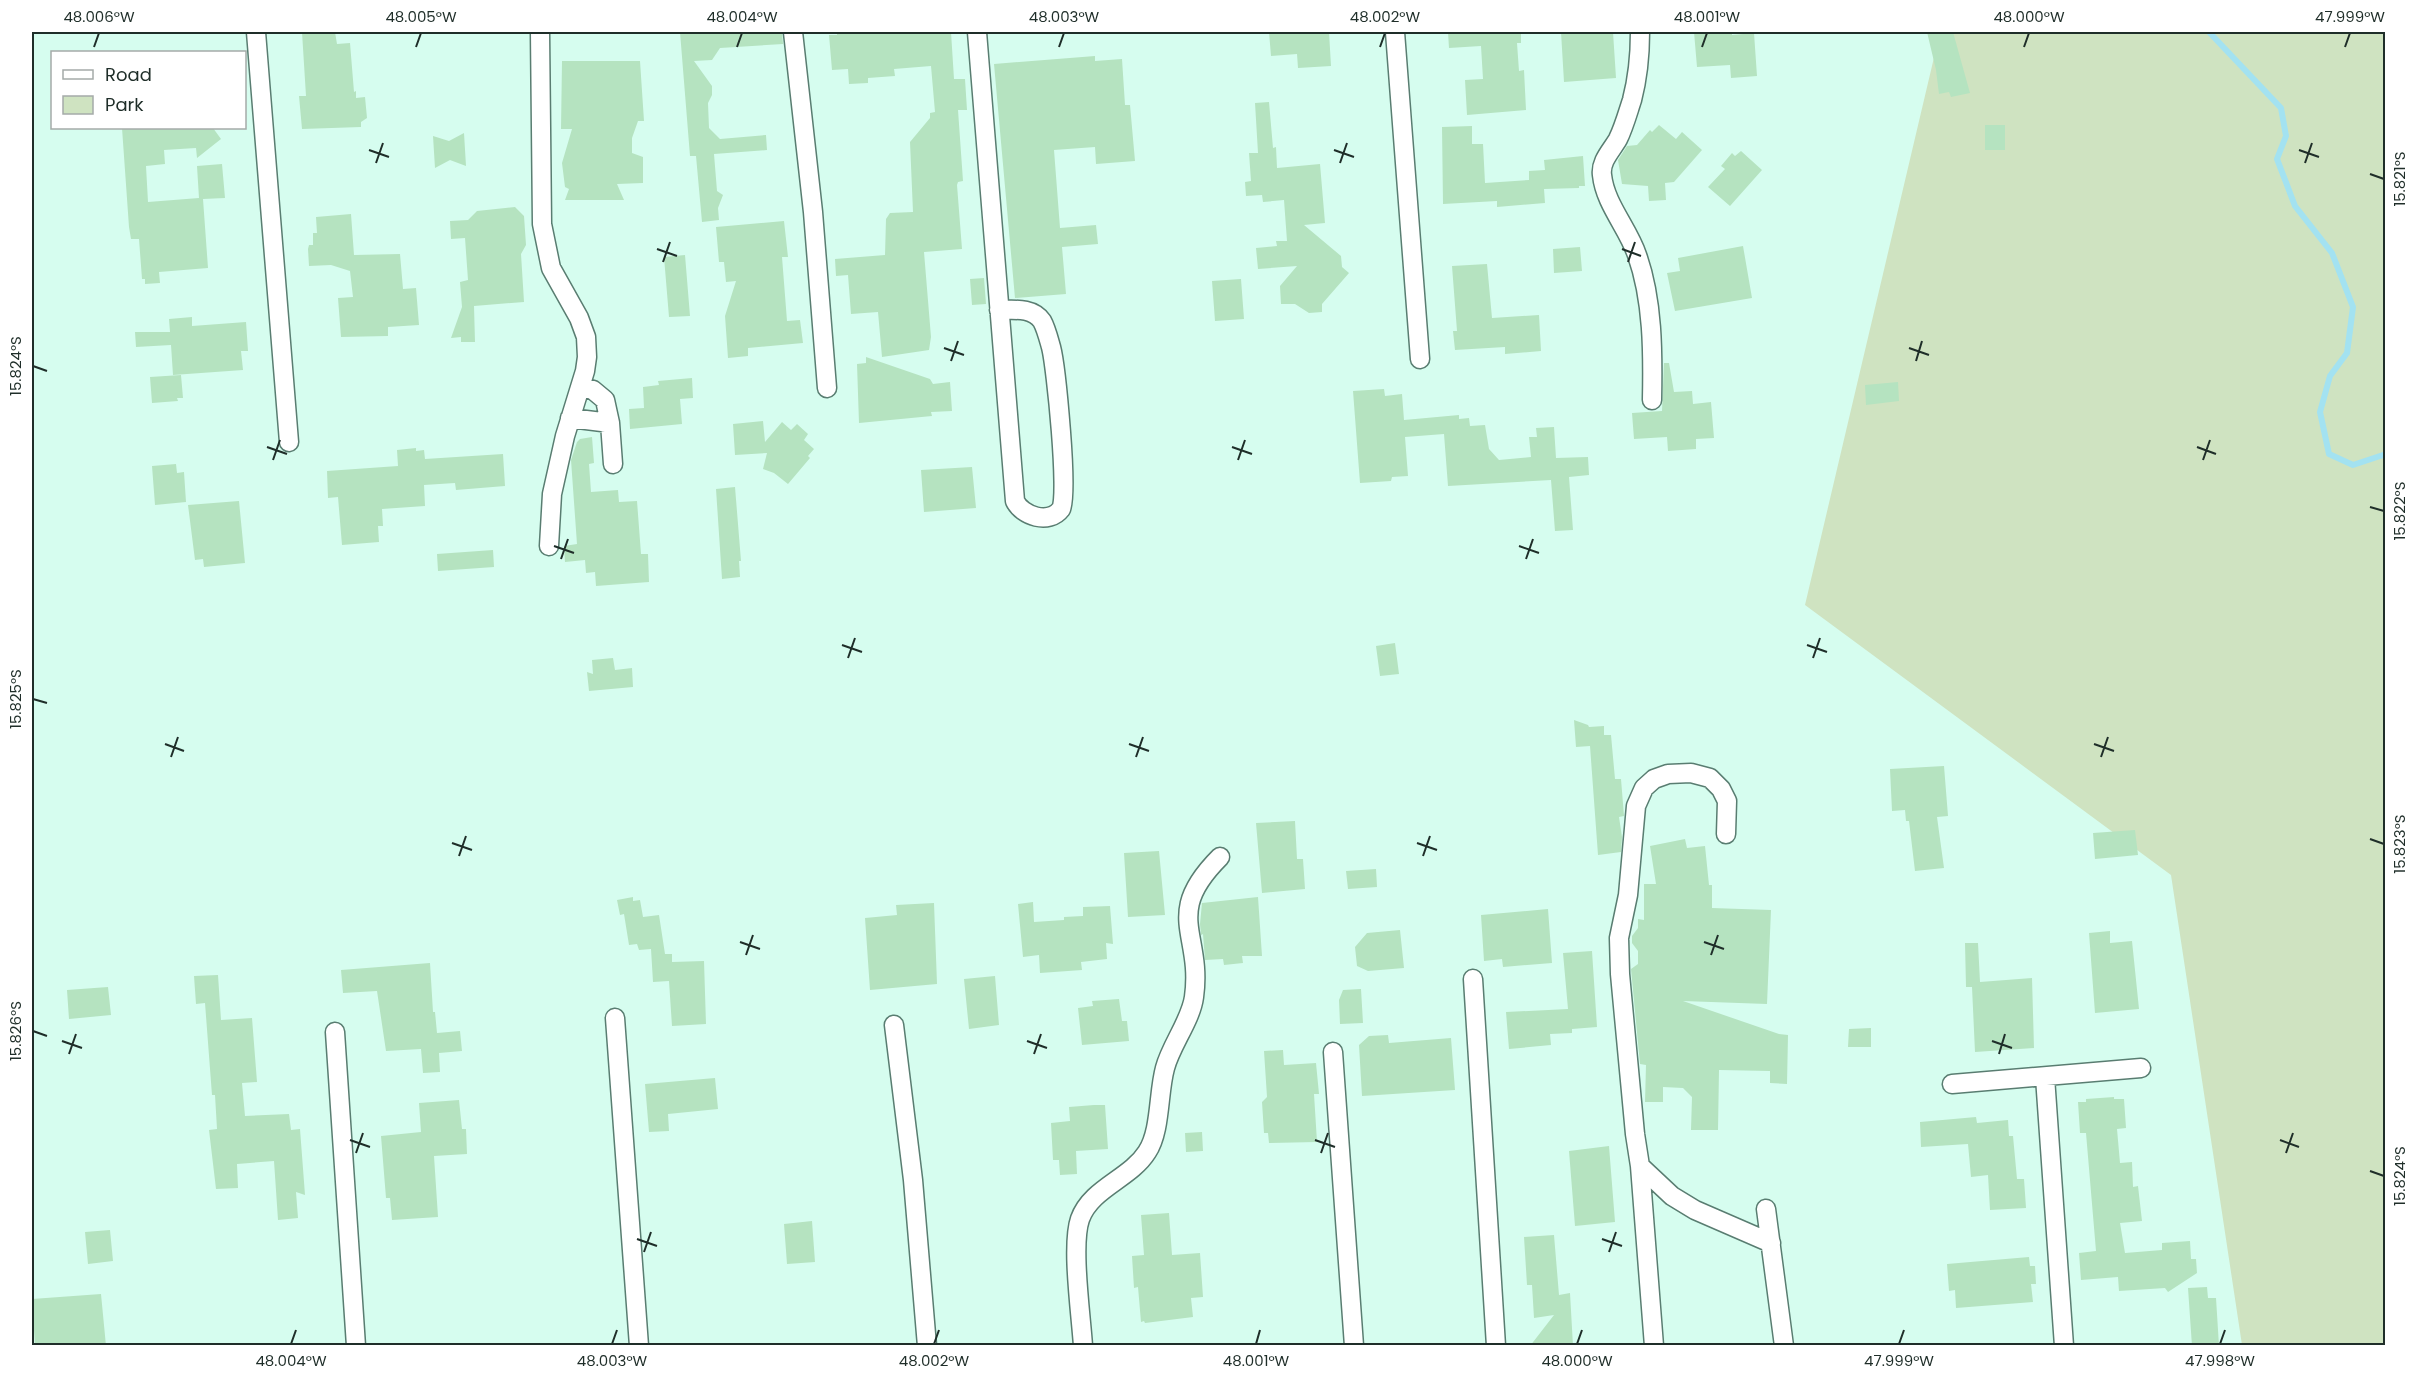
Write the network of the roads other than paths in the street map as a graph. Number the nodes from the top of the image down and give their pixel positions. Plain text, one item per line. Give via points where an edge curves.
1 (256, 32) edge
2 (540, 32) edge
3 (793, 32) edge
4 (977, 32) edge
5 (1395, 32) edge
6 (1640, 32) edge
7 (999, 310) junction
8 (1420, 359) dead end
9 (581, 387) junction
10 (827, 388) dead end
11 (1652, 400) dead end
12 (570, 418) junction
13 (610, 423) junction
14 (290, 442) dead end
15 (613, 464) dead end
16 (549, 546) dead end
17 (1726, 834) dead end
18 (1220, 858) dead end
19 (1473, 979) dead end
20 (615, 1018) dead end
21 (894, 1025) dead end
22 (335, 1032) dead end
23 (1333, 1052) dead end
24 (2141, 1068) dead end
25 (2045, 1077) junction
26 (1952, 1084) dead end
27 (1640, 1166) junction
28 (1766, 1209) dead end
29 (1771, 1243) junction
30 (356, 1346) edge
31 (639, 1346) edge
32 (927, 1346) edge
33 (1083, 1346) edge
34 (1354, 1346) edge
35 (1496, 1346) edge
36 (1654, 1346) edge
37 (1784, 1346) edge
38 (2064, 1346) edge

1 - 14 street
2 - 9 street via 542,224 551,268 586,337
3 - 10 street
4 - 7 street
5 - 8 street
6 - 11 street via 1638,76 1632,100 1602,175 1642,273 1651,328
7 - 7 street via 1015,501 1027,515 1041,517 1055,513 1064,502 1052,348 1034,313
9 - 12 street
9 - 13 street via 605,399
12 - 13 street
12 - 16 street via 552,494
13 - 15 street
17 - 27 street via 1727,801 1710,778 1690,773 1661,776 1644,788 1636,806 1632,869 1619,938
18 - 33 street via 1204,873 1190,900 1194,998 1165,1068 1148,1151 1084,1208 1079,1221 1076,1248
19 - 35 street
20 - 31 street
21 - 32 street via 913,1179
22 - 30 street
23 - 34 street
24 - 25 street
25 - 26 street
25 - 38 street
27 - 29 street via 1672,1196 1695,1210
27 - 36 street
28 - 29 street
29 - 37 street

